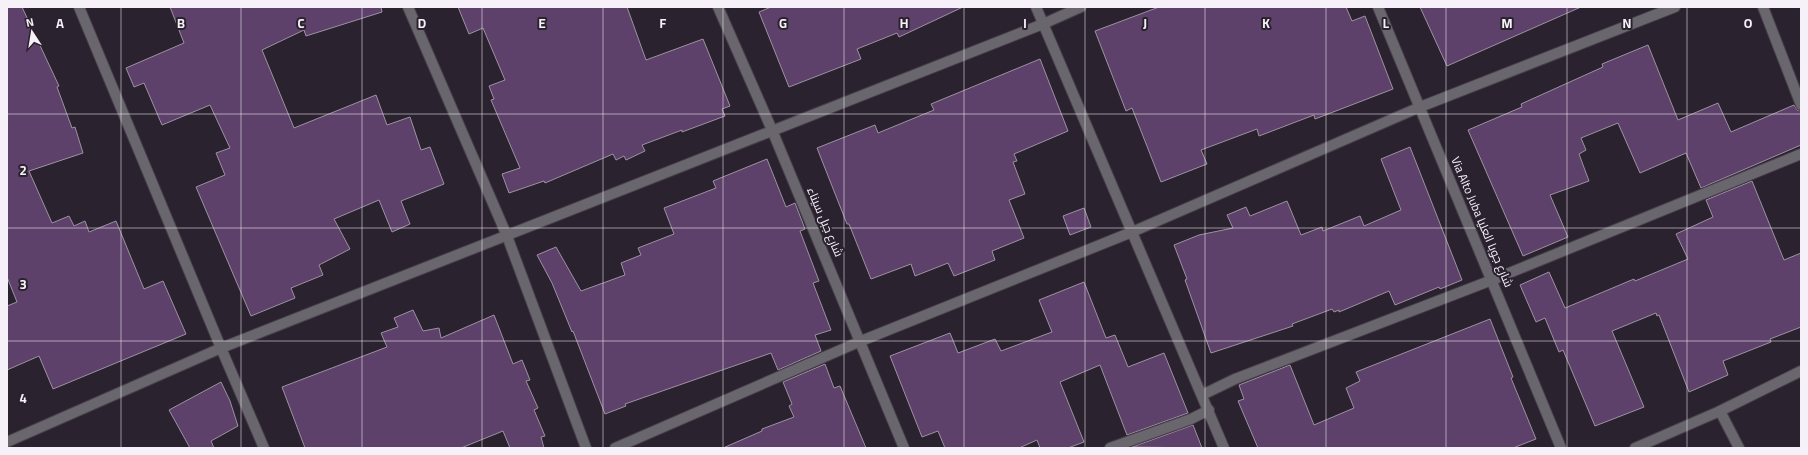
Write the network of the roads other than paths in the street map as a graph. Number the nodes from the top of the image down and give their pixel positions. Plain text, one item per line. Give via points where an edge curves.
1 (79, 7) edge
2 (408, 7) edge
3 (718, 7) edge
4 (1036, 7) edge
5 (1081, 7) edge
6 (1378, 7) edge
7 (1675, 7) edge
8 (1763, 7) edge
9 (1043, 24) junction
10 (1801, 105) edge
11 (1420, 107) junction
12 (772, 130) junction
13 (1801, 154) edge
14 (1132, 232) junction
15 (507, 236) junction
16 (1492, 280) junction
17 (861, 341) junction
18 (221, 348) junction
19 (1801, 370) edge
20 (1202, 395) junction
21 (1209, 410) junction
22 (1720, 411) junction
23 (7, 442) edge
24 (264, 448) edge
25 (586, 448) edge
26 (615, 448) edge
27 (904, 448) edge
28 (1110, 448) edge
29 (1224, 448) edge
30 (1561, 448) edge
31 (1635, 448) edge
32 (1739, 448) edge

1 - 18 street
2 - 15 street
3 - 12 street, شارع جبل سيناء
4 - 9 street
5 - 9 street
6 - 11 street, Via Alto Juba شارع جوبا العليا
7 - 11 street
8 - 10 street
9 - 12 street
9 - 14 street
11 - 14 street
11 - 16 street, Via Alto Juba شارع جوبا العليا
12 - 15 street
12 - 17 street, شارع جبل سيناء
13 - 16 street
14 - 17 street
14 - 20 street
15 - 18 street
15 - 25 street
16 - 20 street via 1235,379
16 - 30 street, Via Alto Juba شارع جوبا العليا
17 - 26 street
17 - 27 street, شارع جبل سيناء
18 - 23 street
18 - 24 street
19 - 22 street
20 - 21 street
21 - 28 street
21 - 29 street
22 - 31 street
22 - 32 street

